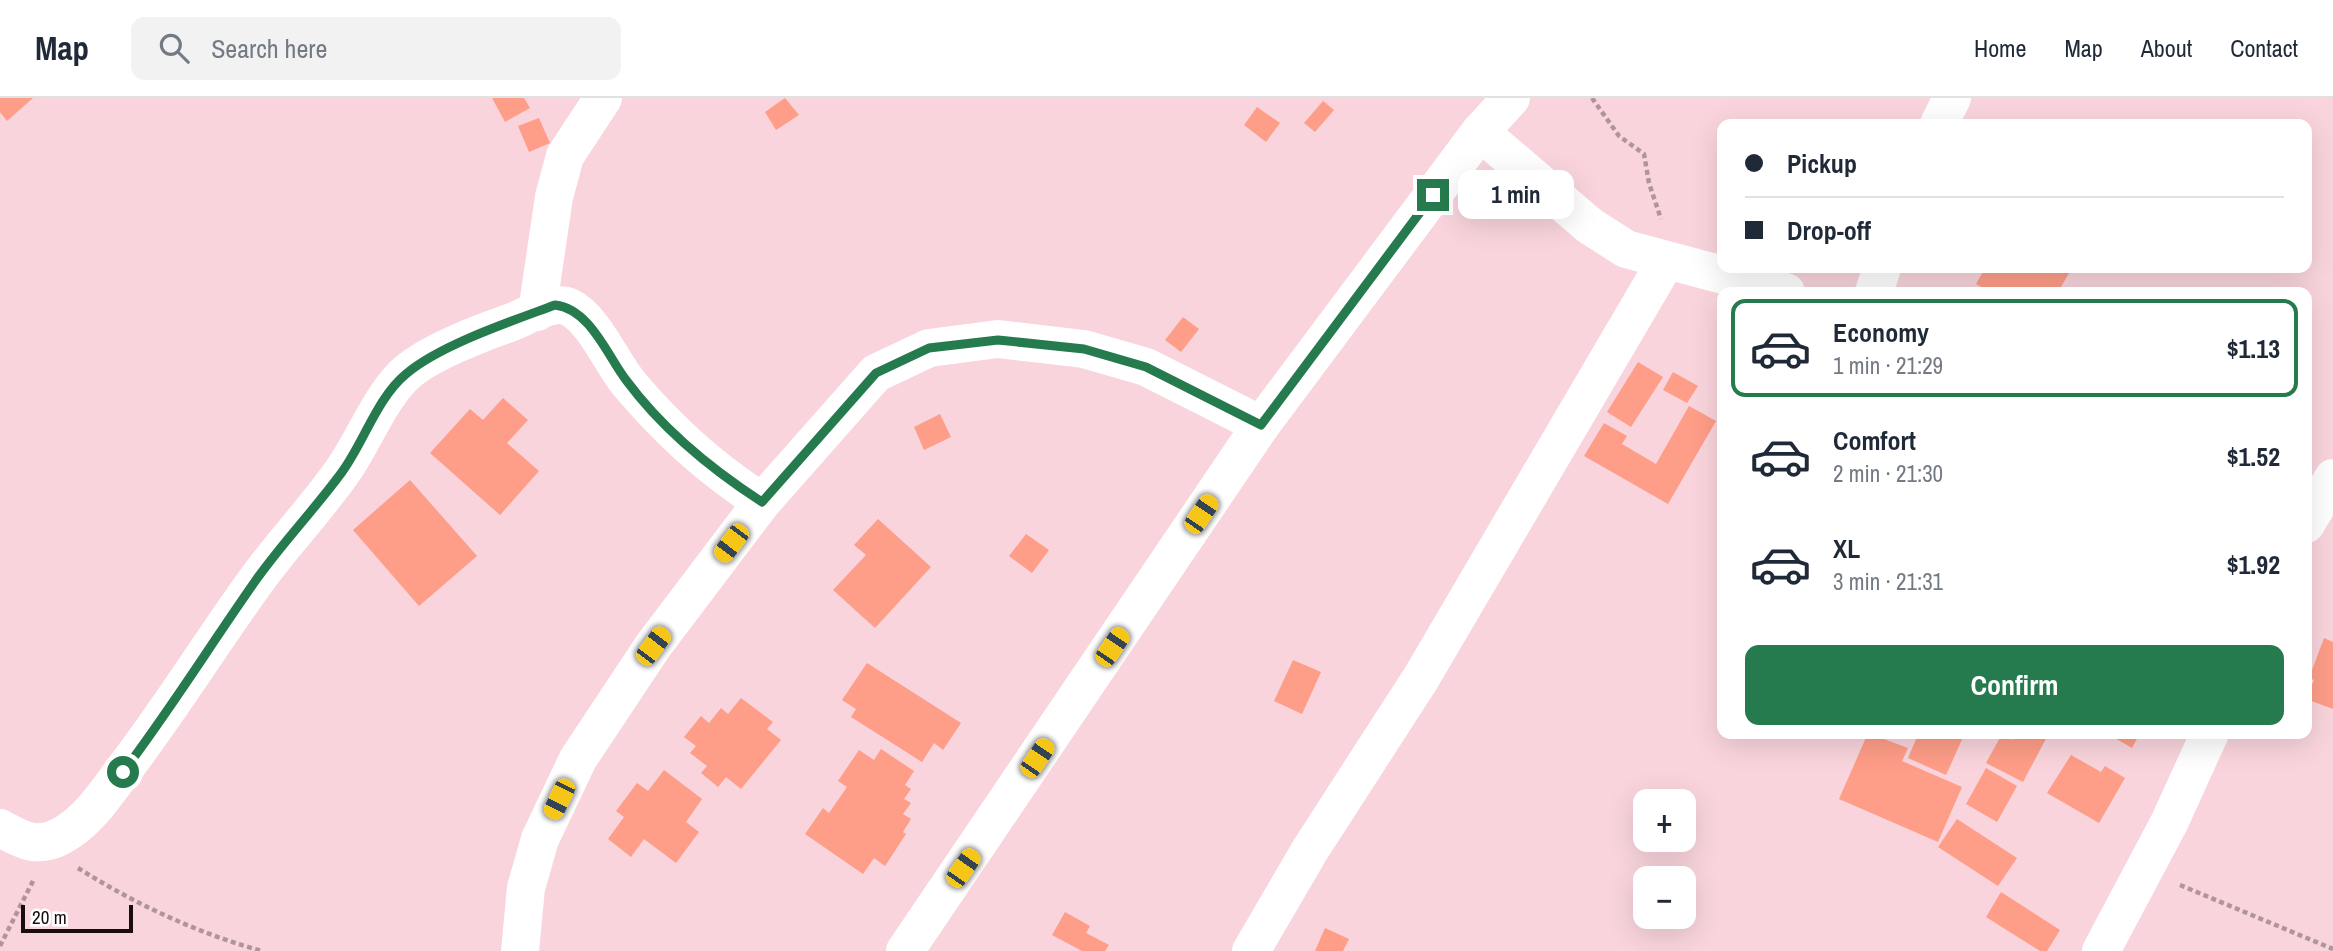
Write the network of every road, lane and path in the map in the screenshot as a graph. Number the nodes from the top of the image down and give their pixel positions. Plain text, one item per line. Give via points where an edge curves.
1 (603, 98) edge
2 (1511, 98) edge
3 (1592, 98) edge
4 (1952, 98) edge
5 (1942, 119) edge
6 (1480, 132) junction
7 (1673, 262) junction
8 (1767, 287) edge
9 (537, 312) junction
10 (1261, 425) junction
11 (2312, 469) edge
12 (2333, 477) edge
13 (762, 502) junction
14 (2312, 514) edge
15 (2312, 525) edge
16 (2333, 532) edge
17 (2207, 739) edge
18 (0, 828) edge
19 (41, 843) junction
20 (2144, 869) junction
21 (0, 946) edge
22 (2333, 949) edge
23 (262, 951) edge
24 (520, 951) edge
25 (905, 951) edge
26 (1251, 951) edge
27 (2101, 951) edge

1 - 9 street via 565,156 554,197
2 - 6 street
3 - 7 path via 1619,136 1647,159 1652,195
4 - 5 street
6 - 7 street via 1590,226 1626,248
6 - 10 street
7 - 8 street
7 - 26 street
9 - 13 street via 555,305 584,318 627,382 665,424 715,471
9 - 19 street via 471,339 405,375 343,471 258,578 164,718 103,797 64,835
10 - 13 street via 1146,367 1084,349 998,340 929,348 876,373
10 - 25 street
11 - 12 street
12 - 14 street
13 - 24 street via 653,646 578,759 540,839 526,888
15 - 16 street
17 - 20 street
18 - 19 street via 22,841
19 - 21 path via 36,873
19 - 23 path via 118,894
20 - 22 path
20 - 27 street

